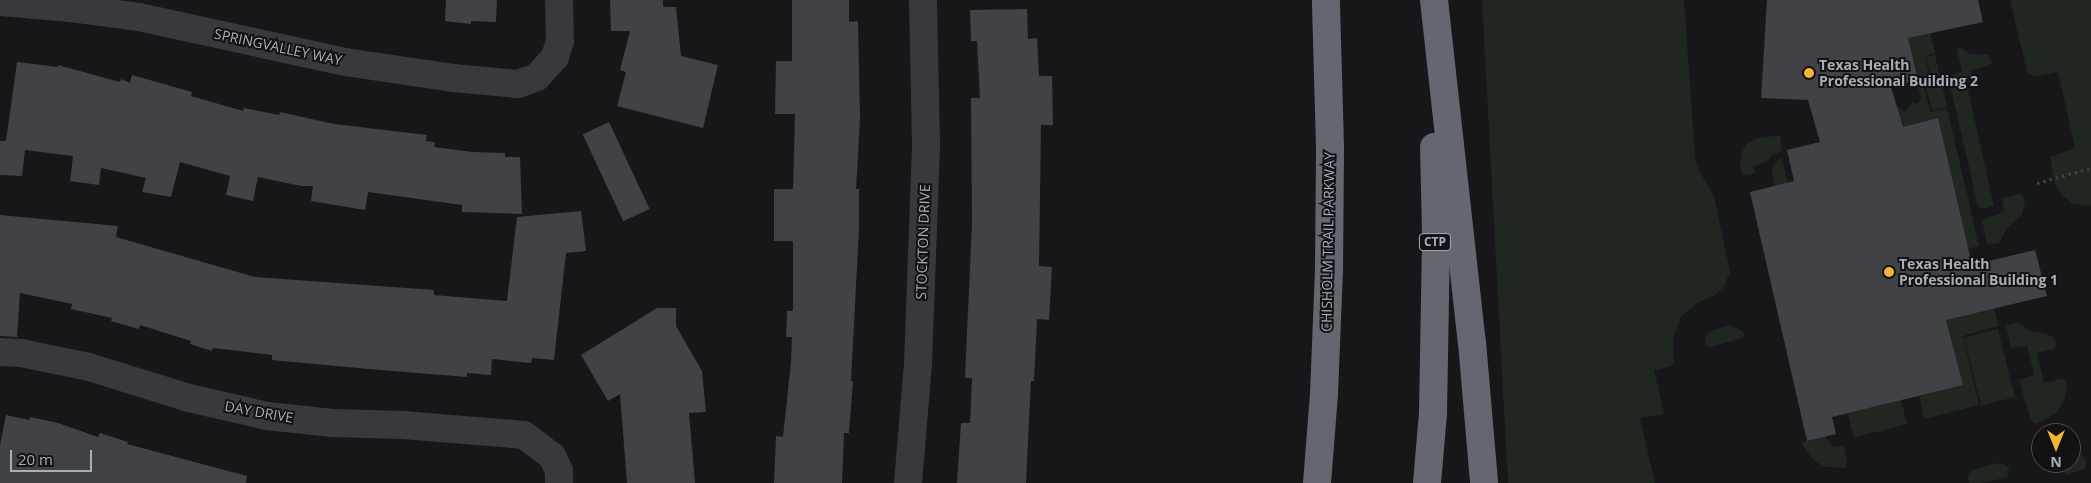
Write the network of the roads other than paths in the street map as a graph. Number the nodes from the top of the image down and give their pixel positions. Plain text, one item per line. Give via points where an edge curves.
1 (558, 0) edge
2 (923, 0) edge
3 (1326, 0) edge
4 (1433, 0) edge
5 (0, 2) edge
6 (0, 352) edge
7 (1324, 394) junction
8 (558, 483) edge
9 (908, 483) edge
10 (1306, 483) edge
11 (1317, 483) edge
12 (1427, 483) edge
13 (1484, 483) edge

1 - 5 street, SPRINGVALLEY WAY via 560,41 556,56 537,77 518,84 345,62 139,17
2 - 9 street, STOCKTON DRIVE via 926,144 918,364
3 - 7 highway, CHISHOLM TRAIL PARKWAY via 1330,259
4 - 12 highway, CTP via 1436,233
4 - 13 highway via 1471,332
6 - 8 street, DAY DRIVE via 21,353 89,368 189,398 267,416 524,436 552,456 558,471
7 - 10 highway
7 - 11 highway, CHISHOLM TRAIL PARKWAY

